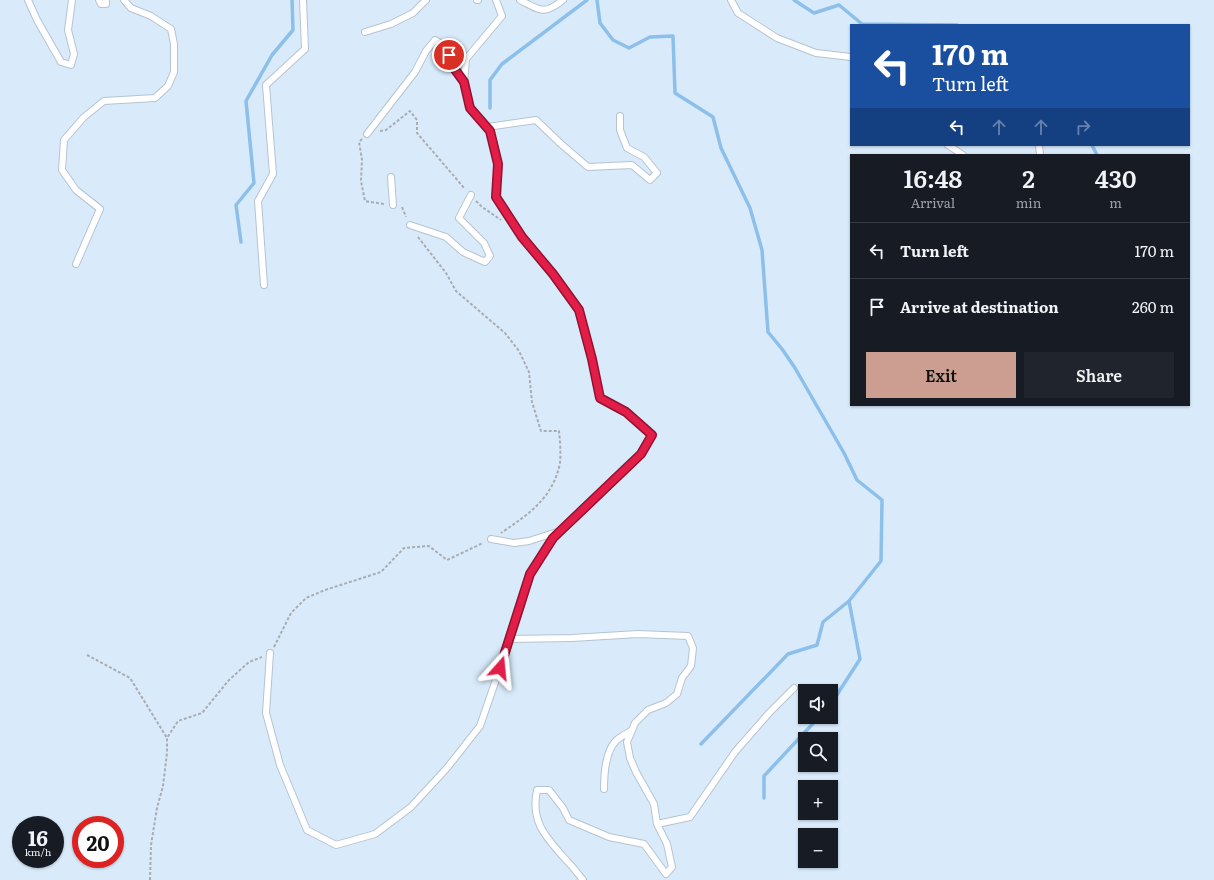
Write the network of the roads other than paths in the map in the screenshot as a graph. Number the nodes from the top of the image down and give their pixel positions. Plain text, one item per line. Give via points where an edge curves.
1 (28, 0) edge
2 (72, 0) edge
3 (99, 0) edge
4 (106, 0) edge
5 (124, 0) edge
6 (303, 0) edge
7 (426, 0) edge
8 (496, 0) edge
9 (520, 0) edge
10 (563, 0) edge
11 (731, 0) edge
12 (365, 32) dead end
13 (850, 57) edge
14 (464, 82) junction
15 (620, 116) dead end
16 (487, 127) junction
17 (367, 134) road end
18 (950, 146) edge
19 (962, 154) edge
20 (391, 177) dead end
21 (471, 195) road end
22 (393, 205) road end
23 (410, 224) road end
24 (76, 264) dead end
25 (264, 285) dead end
26 (559, 532) junction
27 (491, 539) road end
28 (509, 639) junction
29 (270, 653) road end
30 (794, 688) dead end
31 (632, 731) junction
32 (604, 789) dead end
33 (657, 824) junction
34 (584, 880) edge

1 - 2 lane via 61,62 71,65 74,54 68,30
3 - 4 lane via 101,4 106,4
5 - 24 lane via 131,8 151,16 171,30 174,72 168,86 155,98 104,101 84,117 64,140 62,170 76,190 100,210
6 - 25 lane via 305,49 266,85 273,174 258,201
7 - 12 lane via 413,13 391,24
8 - 14 lane via 502,16 466,59
9 - 10 lane via 539,10 552,9
11 - 13 lane via 738,13 777,38 816,53
14 - 16 lane via 470,108
14 - 17 lane via 451,64 447,47 435,40 415,72
15 - 16 lane via 620,130 627,148 644,157 657,173 650,180 632,165 588,167 536,120
16 - 26 lane via 498,164 496,197 522,237 579,310 600,398 626,412 652,435 641,454
18 - 19 lane
20 - 22 lane
21 - 23 lane via 459,218 484,243 490,256 485,262 463,252 446,237
26 - 27 lane via 514,543
26 - 28 lane via 530,574
28 - 29 lane via 480,726 447,768 411,807 375,834 336,846 307,830 280,765 266,713
28 - 31 lane via 638,634 688,636 693,648 691,666 682,678 676,694 666,703 648,710 635,723
30 - 33 lane via 735,752 690,817
31 - 32 lane via 617,740 607,756
31 - 33 lane via 627,742 630,758 654,804
33 - 34 lane via 667,844 672,867 666,874 644,844 609,837 569,820 564,808 549,790 537,790 535,812 547,839

